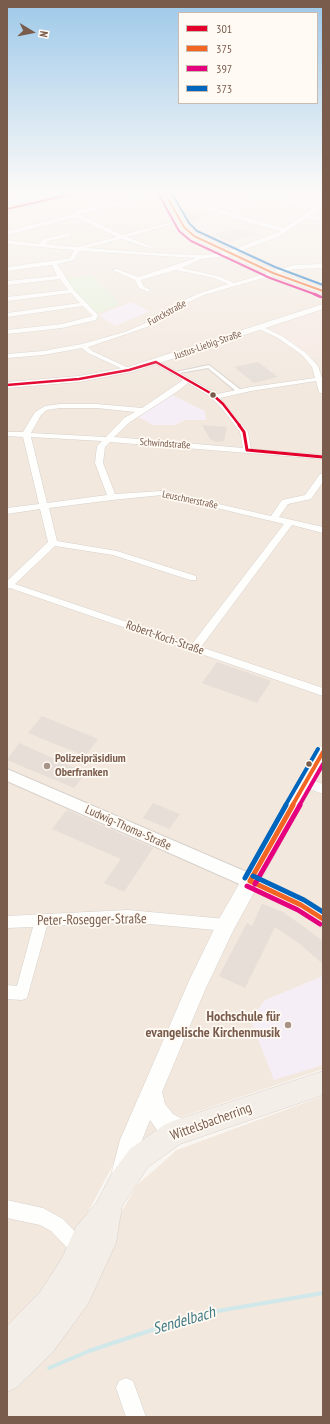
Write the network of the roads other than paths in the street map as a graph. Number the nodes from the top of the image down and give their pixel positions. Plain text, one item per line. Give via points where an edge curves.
1 (72, 258) edge
2 (199, 258) edge
3 (241, 258) edge
4 (7, 263) edge
5 (54, 264) junction
6 (323, 266) edge
7 (15, 268) junction
8 (176, 268) junction
9 (7, 269) edge
10 (115, 270) dead end
11 (274, 273) junction
12 (61, 277) junction
13 (138, 279) junction
14 (7, 284) edge
15 (232, 284) junction
16 (148, 290) dead end
17 (72, 291) junction
18 (321, 292) edge
19 (7, 299) edge
20 (323, 301) edge
21 (85, 304) junction
22 (323, 306) edge
23 (312, 309) junction
24 (7, 315) edge
25 (259, 327) junction
26 (7, 332) edge
27 (83, 346) junction
28 (7, 356) edge
29 (156, 362) junction
30 (129, 370) junction
31 (173, 373) junction
32 (319, 379) junction
33 (187, 381) junction
34 (7, 385) edge
35 (239, 391) junction
36 (323, 392) edge
37 (215, 397) junction
38 (141, 410) junction
39 (7, 434) edge
40 (26, 434) junction
41 (106, 439) junction
42 (247, 450) junction
43 (323, 457) edge
44 (323, 476) edge
45 (112, 498) junction
46 (43, 506) junction
47 (7, 511) edge
48 (274, 518) junction
49 (290, 522) junction
50 (323, 530) edge
51 (53, 543) junction
52 (193, 578) dead end
53 (7, 585) edge
54 (194, 648) junction
55 (323, 692) edge
56 (323, 752) edge
57 (7, 775) edge
58 (306, 783) junction
59 (323, 789) edge
60 (250, 881) junction
61 (323, 919) edge
62 (42, 920) junction
63 (7, 922) edge
64 (226, 925) junction
65 (7, 992) edge
66 (323, 1082) edge
67 (152, 1093) junction
68 (181, 1132) junction
69 (121, 1182) junction
70 (7, 1209) edge
71 (106, 1210) junction
72 (80, 1249) junction
73 (7, 1347) edge
74 (7, 1377) edge
75 (126, 1388) dead end
76 (136, 1417) edge

1 - 5 street
2 - 8 street
3 - 11 main road
4 - 7 street
5 - 7 street
5 - 12 street
6 - 11 street, Funckstraße via 294,267
7 - 9 street
8 - 13 street
8 - 15 street
10 - 13 street
11 - 15 street, Funckstraße
11 - 18 main road
12 - 14 street
12 - 17 street
13 - 16 street via 142,287
15 - 27 street, Funckstraße via 186,302 155,321 127,333
17 - 19 street
17 - 21 street
20 - 23 main road
21 - 24 street
21 - 26 street via 96,316 94,319
22 - 23 main road
23 - 25 main road, Justus-Liebig-Straße
25 - 29 main road, Justus-Liebig-Straße
25 - 32 street via 280,337 304,354 315,366
27 - 28 street, Funckstraße
27 - 30 street via 90,352
29 - 30 main road, Justus-Liebig-Straße
29 - 31 street
30 - 34 main road, Justus-Liebig-Straße via 66,380
31 - 33 street
31 - 35 street via 209,366
32 - 35 street
32 - 36 street
33 - 37 street
33 - 38 street
35 - 37 street
37 - 42 street via 240,425
38 - 40 street via 97,406 50,407 40,410
38 - 41 street
39 - 40 street, Schwindstraße
40 - 41 street, Schwindstraße
40 - 46 street
41 - 42 street, Schwindstraße
41 - 45 street via 99,453 99,463
42 - 43 street, Schwindstraße
44 - 48 street via 308,496 285,502
45 - 46 street, Leuschnerstraße
45 - 48 street, Leuschnerstraße via 162,493
46 - 47 street, Leuschnerstraße
46 - 51 street
48 - 49 street, Leuschnerstraße
49 - 50 street, Leuschnerstraße
49 - 54 street
51 - 52 street via 114,553
51 - 53 street
53 - 54 street, Robert-Koch-Straße
54 - 55 street, Robert-Koch-Straße
56 - 58 main road
57 - 60 street, Ludwig-Thoma-Straße
58 - 59 street
58 - 60 main road
60 - 61 street, Ludwig-Thoma-Straße via 301,905
60 - 64 main road
62 - 63 street, Peter-Rosegger-Straße
62 - 64 street, Peter-Rosegger-Straße via 128,916
62 - 65 street via 22,993
64 - 67 main road via 196,987
66 - 68 main road, Wittelsbacherring
67 - 68 main road via 159,1114 165,1122
67 - 69 main road via 132,1140
68 - 69 main road, Wittelsbacherring via 164,1139 139,1158
69 - 71 main road, Wittelsbacherring
70 - 72 street via 20,1210 50,1221
71 - 72 main road, Wittelsbacherring
71 - 74 main road, Wittelsbacherring via 102,1243 78,1294 42,1343
72 - 73 main road, Wittelsbacherring via 72,1268 50,1302
75 - 76 street

